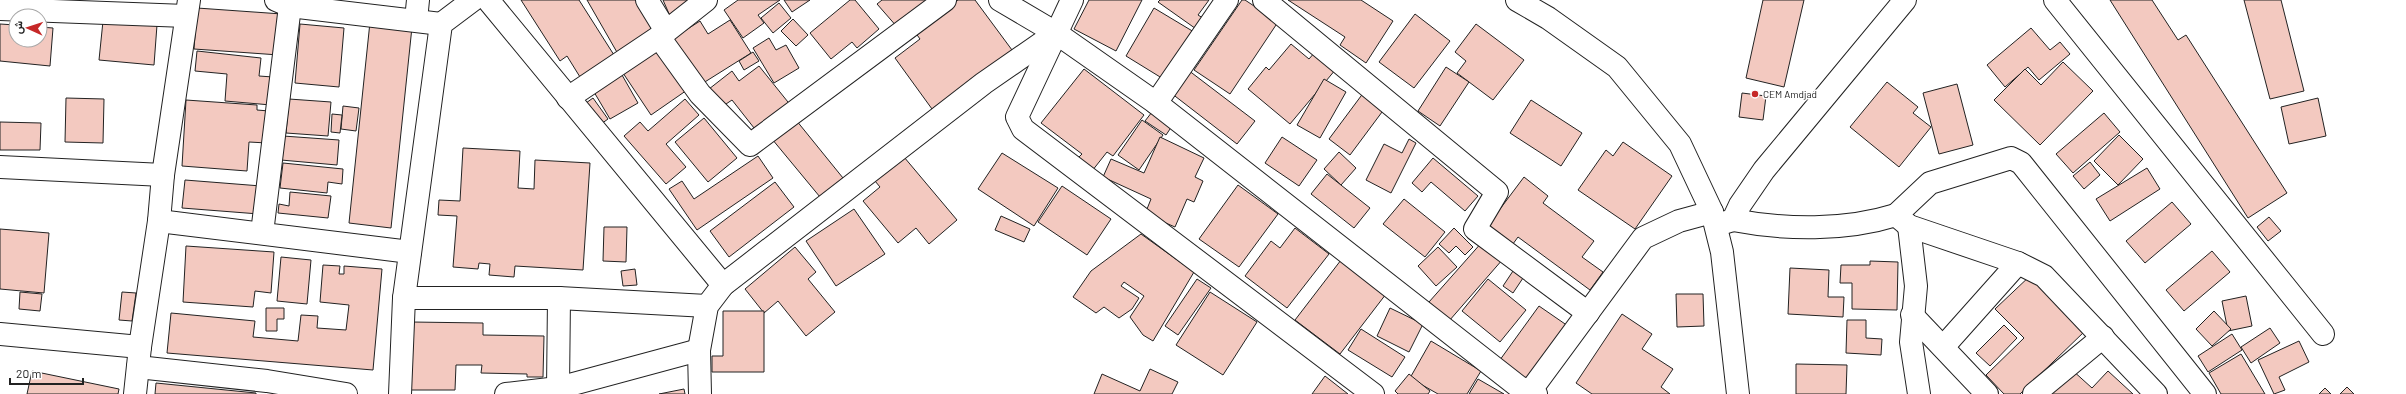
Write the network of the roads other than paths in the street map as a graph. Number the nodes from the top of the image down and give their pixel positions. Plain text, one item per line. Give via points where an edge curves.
1 (472, 0) edge
2 (488, 0) edge
3 (647, 0) edge
4 (706, 0) edge
5 (945, 0) edge
6 (1000, 0) edge
7 (1072, 0) edge
8 (1227, 0) edge
9 (1264, 0) edge
10 (1517, 0) edge
11 (1904, 0) edge
12 (2055, 0) edge
13 (283, 3) edge
14 (188, 8) edge
15 (0, 9) edge
16 (417, 10) edge
17 (441, 24) junction
18 (1056, 33) junction
19 (663, 34) junction
20 (568, 98) junction
21 (1156, 103) junction
22 (0, 167) edge
23 (163, 175) junction
24 (1720, 219) junction
25 (1903, 220) junction
26 (159, 221) junction
27 (262, 233) junction
28 (410, 252) junction
29 (2018, 263) junction
30 (723, 285) junction
31 (404, 298) junction
32 (559, 298) junction
33 (707, 306) junction
34 (1588, 313) junction
35 (1912, 315) junction
36 (0, 334) edge
37 (2323, 334) dead end
38 (2103, 337) junction
39 (1944, 346) junction
40 (699, 350) junction
41 (139, 357) junction
42 (267, 388) edge
43 (558, 388) junction
44 (528, 393) edge
45 (1532, 393) edge
46 (135, 394) edge
47 (346, 394) edge
48 (400, 394) edge
49 (506, 394) edge
50 (700, 394) edge
51 (1373, 394) edge
52 (1738, 394) edge
53 (1919, 394) edge
54 (1987, 394) edge
55 (2034, 394) edge
56 (2156, 394) edge
57 (2205, 394) edge

1 - 17 street
2 - 20 street
3 - 19 street
4 - 19 street
5 - 19 street via 750,145 700,94
6 - 18 street
7 - 18 street
8 - 21 street
9 - 34 street via 1497,192 1475,229
10 - 24 street via 1548,18 1617,68 1680,144
11 - 24 street via 1764,170 1740,205
12 - 37 street
13 - 16 street
13 - 27 street
14 - 15 street
14 - 23 street
16 - 17 street
17 - 28 street
18 - 21 street
18 - 30 street via 984,83
18 - 51 street via 1017,116 1023,129
19 - 20 street
20 - 30 street
21 - 45 street via 1519,387
22 - 23 street
23 - 26 street
24 - 25 street via 1764,226 1806,227
24 - 34 street via 1679,221 1643,238
24 - 52 street
25 - 29 street
25 - 35 street via 1916,286
25 - 57 street via 1930,183 2011,158 2021,163
26 - 27 street
26 - 41 street
27 - 28 street
28 - 31 street
29 - 38 street via 2044,276
29 - 39 street
30 - 33 street
31 - 32 street
31 - 48 street
32 - 33 street
32 - 43 street
33 - 40 street
34 - 45 street
35 - 39 street
35 - 53 street via 1911,342
36 - 41 street
38 - 55 street
38 - 56 street
39 - 54 street
40 - 43 street
40 - 50 street
41 - 42 street
41 - 46 street
42 - 47 street
43 - 44 street
44 - 49 street

